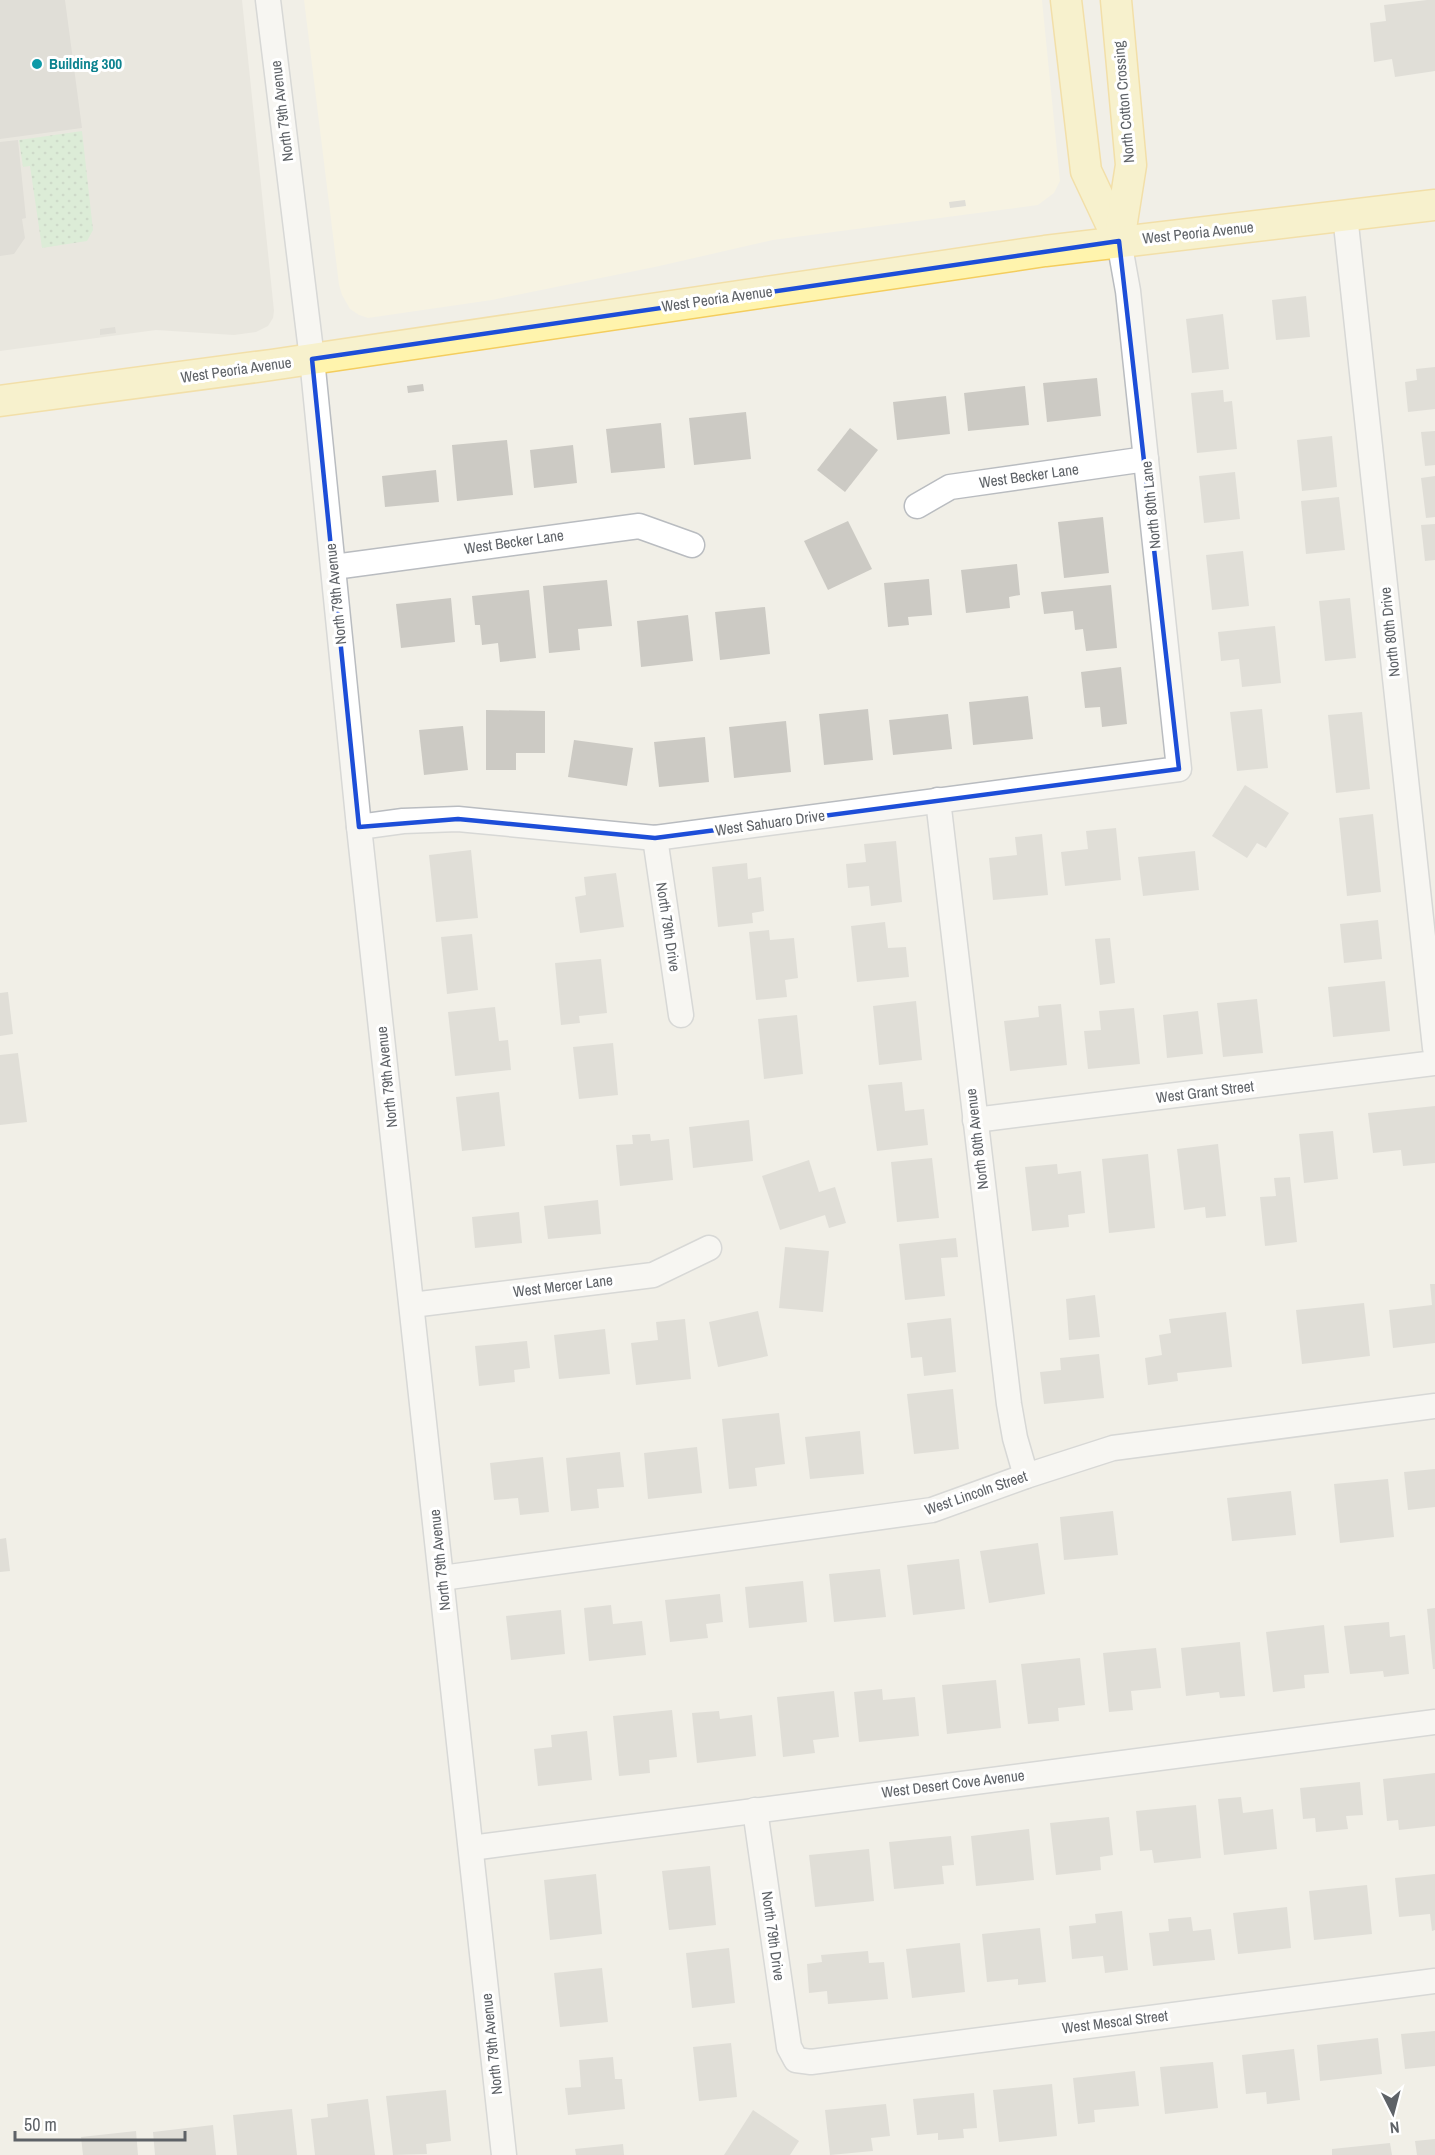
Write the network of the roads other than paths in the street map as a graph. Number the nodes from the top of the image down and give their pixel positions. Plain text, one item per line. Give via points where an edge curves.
1 (268, 0) edge
2 (1066, 0) edge
3 (1116, 0) edge
4 (1435, 205) edge
5 (1345, 215) junction
6 (1119, 242) junction
7 (312, 359) junction
8 (0, 401) edge
9 (1146, 459) junction
10 (917, 506) dead end
11 (692, 545) dead end
12 (334, 567) junction
13 (1179, 769) joint
14 (938, 800) junction
15 (359, 826) junction
16 (655, 838) junction
17 (681, 1015) dead end
18 (1435, 1048) edge
19 (1435, 1063) edge
20 (975, 1120) junction
21 (709, 1248) dead end
22 (412, 1305) junction
23 (1435, 1406) edge
24 (1026, 1476) junction
25 (442, 1578) junction
26 (1435, 1722) edge
27 (755, 1810) junction
28 (471, 1848) junction
29 (1435, 1981) edge
30 (796, 2060) joint
31 (504, 2155) edge

1 - 7 street, North 79th Avenue
2 - 6 main road via 1086,171
3 - 6 main road, North Cotton Crossing via 1131,165
4 - 5 main road, West Peoria Avenue
5 - 6 main road, West Peoria Avenue
5 - 18 street, North 80th Drive
6 - 7 main road, West Peoria Avenue
6 - 9 street, North 80th Lane
7 - 8 main road, West Peoria Avenue
7 - 12 street, North 79th Avenue
9 - 10 street, West Becker Lane via 950,487
9 - 13 street, North 80th Lane
11 - 12 street, West Becker Lane via 639,526
12 - 15 street, North 79th Avenue
13 - 14 street, West Sahuaro Drive
14 - 16 street, West Sahuaro Drive
14 - 20 street, North 80th Avenue
15 - 16 street, West Sahuaro Drive via 458,819
15 - 22 street, North 79th Avenue
16 - 17 street, North 79th Drive
19 - 20 street, West Grant Street
20 - 24 street, North 80th Avenue via 1009,1404
21 - 22 street, West Mercer Lane via 653,1275
22 - 25 street, North 79th Avenue
23 - 24 street, West Lincoln Street via 1113,1448
24 - 25 street, West Lincoln Street via 932,1510
25 - 28 street, North 79th Avenue
26 - 27 street, West Desert Cove Avenue
27 - 28 street, West Desert Cove Avenue
27 - 30 street, North 79th Drive via 789,2047
28 - 31 street, North 79th Avenue
29 - 30 street, West Mescal Street via 811,2062

